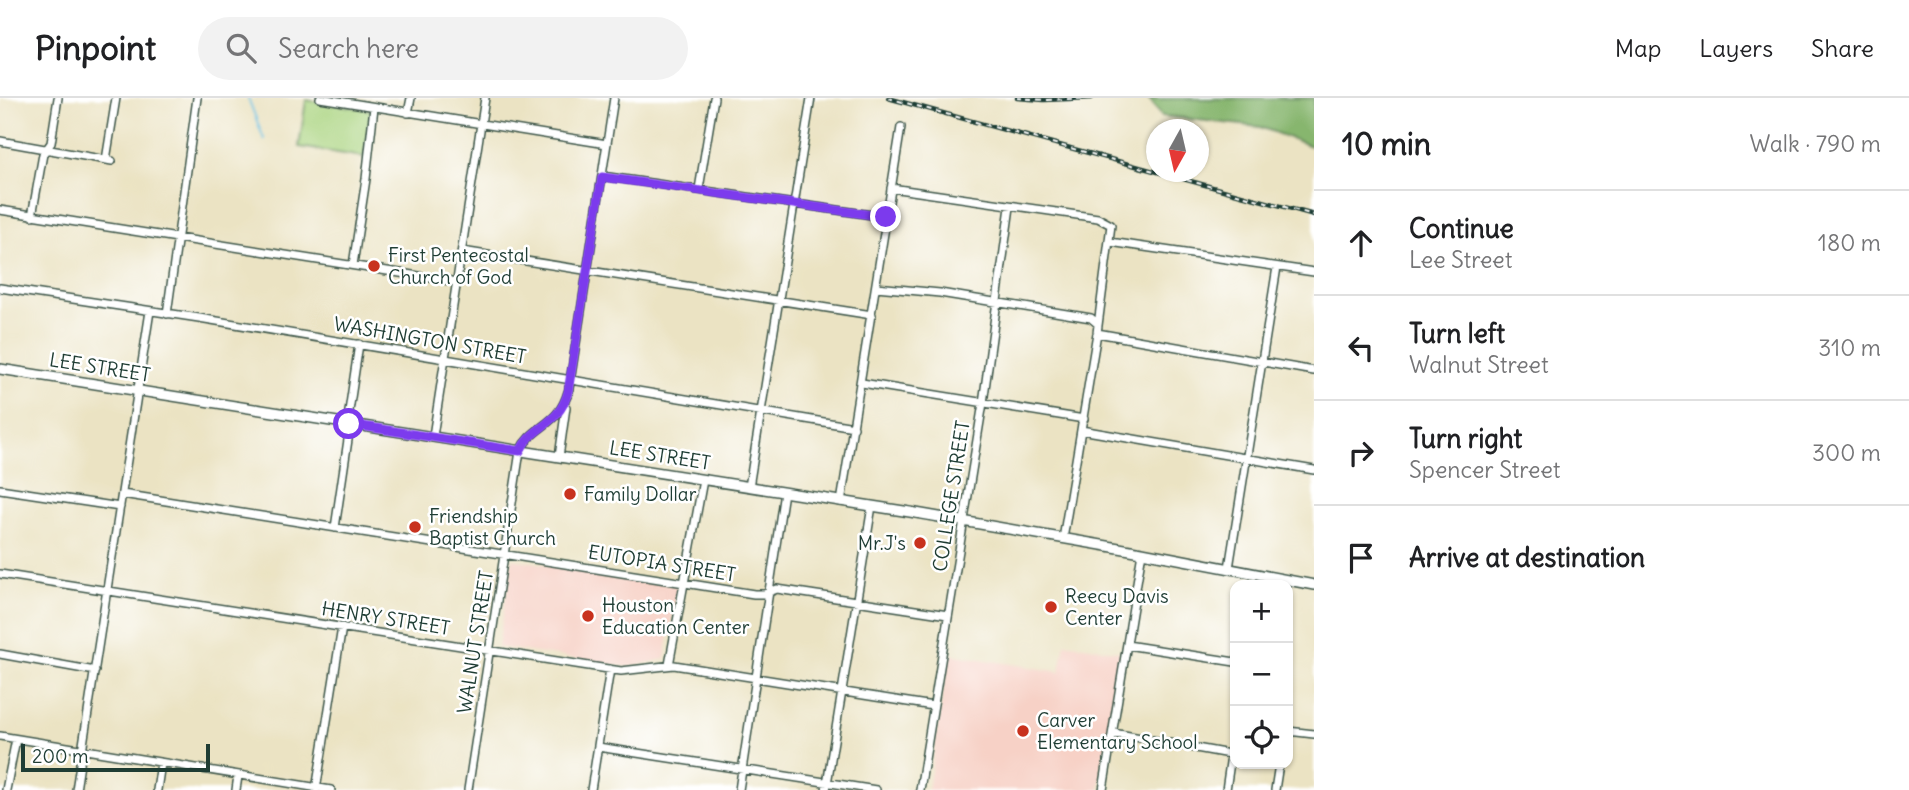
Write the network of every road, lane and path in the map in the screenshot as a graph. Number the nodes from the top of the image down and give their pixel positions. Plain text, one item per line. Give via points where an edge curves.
1 (58, 98) edge
2 (116, 98) edge
3 (197, 98) edge
4 (320, 98) edge
5 (411, 98) edge
6 (485, 98) edge
7 (614, 98) edge
8 (714, 98) edge
9 (811, 98) edge
10 (373, 107) junction
11 (408, 113) junction
12 (481, 124) junction
13 (901, 127) dead end
14 (0, 141) edge
15 (607, 145) junction
16 (46, 148) junction
17 (602, 177) junction
18 (891, 188) junction
19 (699, 189) junction
20 (793, 205) junction
21 (1010, 207) junction
22 (0, 210) edge
23 (32, 216) junction
24 (886, 217) junction
25 (178, 237) junction
26 (1110, 242) junction
27 (462, 251) junction
28 (353, 265) junction
29 (1277, 267) junction
30 (587, 271) junction
31 (1314, 272) edge
32 (457, 282) junction
33 (876, 287) junction
34 (0, 288) edge
35 (778, 300) junction
36 (997, 304) junction
37 (150, 312) junction
38 (167, 314) junction
39 (872, 315) junction
40 (1098, 324) junction
41 (1097, 334) junction
42 (359, 344) junction
43 (444, 359) junction
44 (1262, 362) junction
45 (0, 369) edge
46 (1314, 370) edge
47 (570, 380) junction
48 (862, 383) junction
49 (137, 391) junction
50 (568, 392) junction
51 (983, 403) junction
52 (762, 411) junction
53 (1084, 419) junction
54 (349, 424) junction
55 (854, 427) junction
56 (1081, 430) junction
57 (433, 436) junction
58 (520, 451) junction
59 (559, 457) junction
60 (1246, 459) junction
61 (1314, 470) edge
62 (703, 480) junction
63 (750, 487) junction
64 (0, 489) edge
65 (784, 492) junction
66 (122, 494) junction
67 (841, 502) junction
68 (872, 506) junction
69 (120, 507) junction
70 (964, 522) junction
71 (335, 528) junction
72 (1063, 538) junction
73 (1142, 552) junction
74 (505, 555) junction
75 (1229, 568) junction
76 (0, 573) edge
77 (683, 583) junction
78 (1314, 585) edge
79 (108, 592) junction
80 (768, 593) junction
81 (857, 601) junction
82 (948, 615) junction
83 (342, 627) junction
84 (1127, 645) junction
85 (490, 649) junction
86 (0, 654) edge
87 (1230, 661) edge
88 (669, 664) junction
89 (610, 669) junction
90 (95, 671) junction
91 (755, 677) junction
92 (842, 691) junction
93 (933, 706) junction
94 (1293, 732) edge
95 (1113, 733) junction
96 (1314, 734) edge
97 (0, 736) edge
98 (16, 739) junction
99 (598, 747) junction
100 (82, 750) junction
101 (1230, 754) edge
102 (161, 763) junction
103 (741, 769) junction
104 (1230, 769) edge
105 (1278, 769) edge
106 (238, 776) junction
107 (826, 786) edge
108 (317, 789) edge
109 (6, 790) edge
110 (76, 790) edge
111 (157, 790) edge
112 (236, 790) edge
113 (331, 790) edge
114 (468, 790) edge
115 (591, 790) edge
116 (738, 790) edge
117 (876, 790) edge
118 (920, 790) edge
119 (1103, 790) edge
120 (1226, 790) edge
121 (1275, 790) edge

1 - 16 street via 51,143
2 - 16 street via 109,160
3 - 25 street
4 - 10 street
5 - 11 street
6 - 12 street
7 - 15 street
8 - 19 street
9 - 20 street
10 - 11 street
10 - 28 street
11 - 12 street
12 - 15 street
12 - 27 street
13 - 18 street
14 - 16 street
15 - 17 street
16 - 23 street
17 - 19 street
17 - 30 street
18 - 21 street
18 - 24 street
19 - 20 street
20 - 24 street
20 - 35 street
21 - 26 street via 1103,219 1111,225
21 - 36 street, COLLEGE STREET
22 - 23 street
23 - 25 street
24 - 33 street
25 - 28 street
25 - 38 street
26 - 29 street
26 - 40 street
27 - 30 street
27 - 32 street
28 - 32 street
29 - 31 street
29 - 44 street
30 - 35 street
30 - 47 street
32 - 43 street
33 - 36 street
33 - 39 street
34 - 37 street, WASHINGTON STREET
35 - 39 street
35 - 52 street
36 - 40 street via 1091,318
36 - 51 street, COLLEGE STREET
37 - 38 street, WASHINGTON STREET
37 - 49 street
38 - 42 street, WASHINGTON STREET
39 - 48 street
40 - 41 street
41 - 44 street
41 - 53 street
42 - 43 street, WASHINGTON STREET
42 - 54 street
43 - 47 street, WASHINGTON STREET
43 - 57 street
44 - 46 street
44 - 60 street
45 - 49 main road, LEE STREET
47 - 50 street
47 - 52 street, WASHINGTON STREET
48 - 51 street
48 - 55 street
49 - 54 main road, LEE STREET
49 - 66 street
50 - 58 street via 564,407
50 - 59 street
51 - 53 street
51 - 70 street, COLLEGE STREET
52 - 55 street, WASHINGTON STREET
52 - 63 street
53 - 56 street
54 - 57 main road, LEE STREET
54 - 71 street
55 - 67 street
56 - 60 street
56 - 72 street
57 - 58 main road, LEE STREET
58 - 59 main road, LEE STREET
58 - 74 street, WALNUT STREET
59 - 62 main road, LEE STREET
60 - 61 street
60 - 75 street
62 - 63 main road, LEE STREET
62 - 77 street
63 - 65 main road, LEE STREET
64 - 69 street
65 - 67 main road, LEE STREET
65 - 80 street
66 - 69 street
66 - 71 street, EUTOPIA STREET
67 - 68 main road, LEE STREET
68 - 70 main road, LEE STREET
68 - 81 street
69 - 79 street
70 - 72 main road, LEE STREET
70 - 82 street, COLLEGE STREET
71 - 74 street, EUTOPIA STREET
72 - 73 main road, LEE STREET
73 - 75 main road, LEE STREET
73 - 84 street
74 - 77 street, EUTOPIA STREET
74 - 85 street, WALNUT STREET
75 - 78 main road, LEE STREET via 1261,579
76 - 79 street, HENRY STREET
77 - 80 street, EUTOPIA STREET
77 - 88 street
79 - 83 street, HENRY STREET
79 - 90 street
80 - 81 street, EUTOPIA STREET via 777,589
80 - 91 street
81 - 82 street, EUTOPIA STREET
81 - 92 street
82 - 93 street, COLLEGE STREET
83 - 85 street, HENRY STREET
83 - 108 street
84 - 87 street
84 - 95 street
85 - 89 street, HENRY STREET
85 - 114 street, WALNUT STREET
86 - 90 street
88 - 89 street, HENRY STREET
88 - 91 street, HENRY STREET
89 - 99 street
90 - 100 street
91 - 92 street, HENRY STREET
91 - 103 street
92 - 93 street, HENRY STREET
92 - 107 street
93 - 118 street, COLLEGE STREET
94 - 96 street
95 - 101 street
95 - 119 street
97 - 98 street
98 - 100 street
98 - 109 street
99 - 103 street
99 - 115 street
100 - 102 street
100 - 110 street
102 - 106 street
102 - 111 street
103 - 107 street
103 - 116 street
104 - 120 street
105 - 121 street
106 - 108 street
106 - 112 street
107 - 117 street
108 - 113 street

